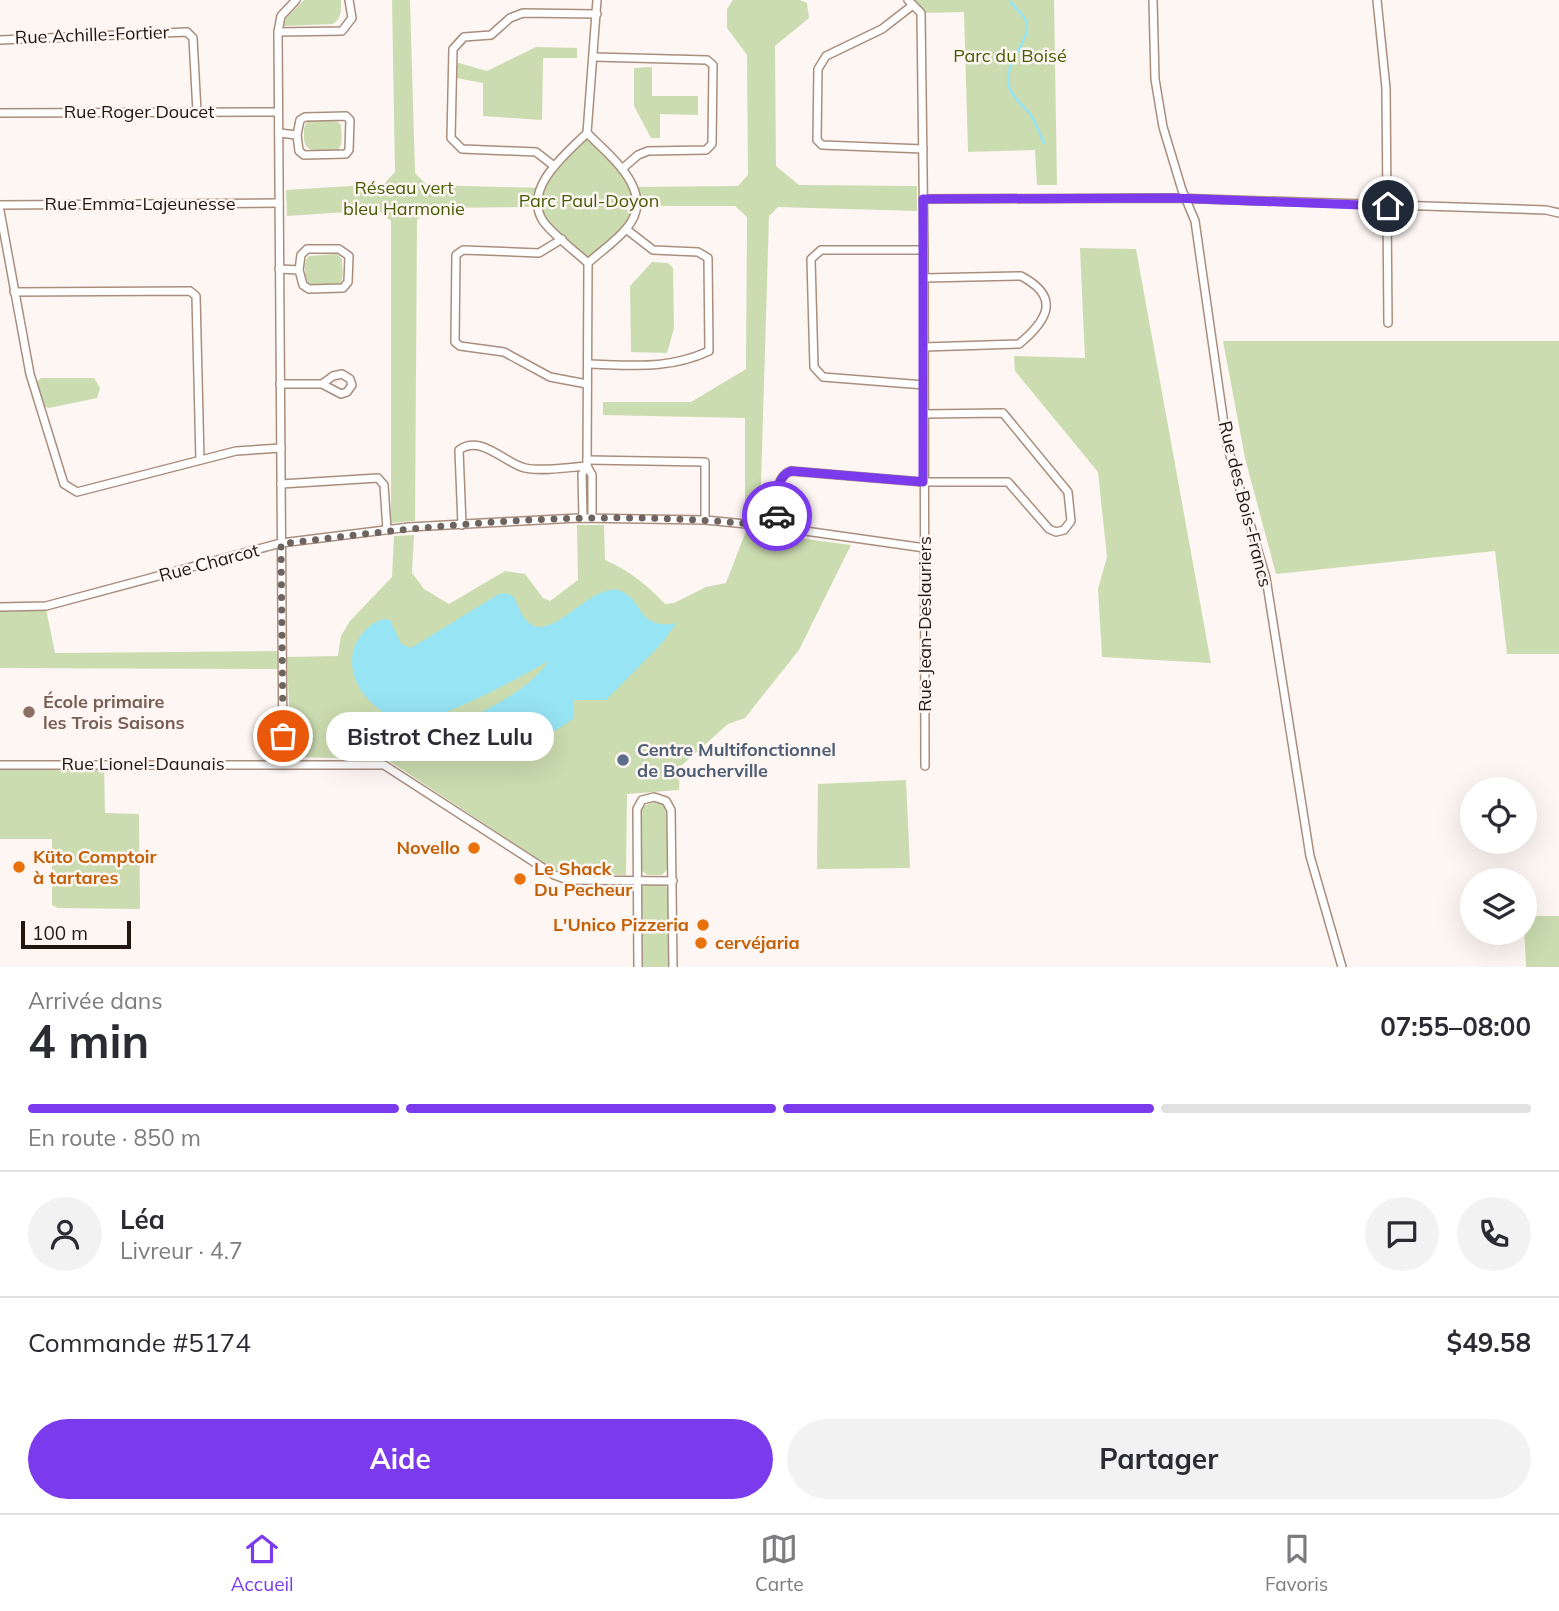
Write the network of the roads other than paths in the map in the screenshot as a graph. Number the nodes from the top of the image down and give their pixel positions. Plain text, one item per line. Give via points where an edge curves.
1 (296, 0) edge
2 (349, 0) edge
3 (597, 0) edge
4 (1153, 0) edge
5 (1377, 0) edge
6 (910, 3) edge
7 (597, 14) junction
8 (278, 32) junction
9 (0, 40) edge
10 (594, 57) junction
11 (278, 111) junction
12 (197, 112) junction
13 (0, 113) edge
14 (278, 133) junction
15 (587, 133) junction
16 (297, 135) junction
17 (923, 149) junction
18 (555, 166) junction
19 (622, 169) junction
20 (1186, 198) junction
21 (923, 199) junction
22 (279, 203) junction
23 (0, 205) edge
24 (1388, 206) junction
25 (0, 211) edge
26 (1559, 213) edge
27 (626, 229) junction
28 (562, 239) junction
29 (924, 250) junction
30 (588, 263) junction
31 (279, 269) junction
32 (299, 270) junction
33 (924, 278) junction
34 (14, 292) junction
35 (1388, 323) dead end
36 (924, 347) junction
37 (588, 364) junction
38 (280, 384) junction
39 (322, 384) dead end
40 (587, 384) junction
41 (924, 386) junction
42 (924, 414) junction
43 (281, 448) junction
44 (201, 460) junction
45 (587, 463) junction
46 (923, 482) junction
47 (281, 484) junction
48 (583, 518) junction
49 (592, 518) junction
50 (705, 520) junction
51 (462, 525) junction
52 (777, 527) junction
53 (387, 530) junction
54 (281, 544) junction
55 (925, 548) junction
56 (0, 607) edge
57 (283, 764) junction
58 (0, 765) edge
59 (925, 766) dead end
60 (637, 881) junction
61 (673, 881) junction
62 (638, 967) edge
63 (673, 967) edge
64 (1342, 967) edge

1 - 8 street via 281,16
2 - 8 street via 352,18 342,31
3 - 7 street
4 - 20 street, Rue des Bois-Francs via 1155,79 1163,127
5 - 24 street via 1386,88
6 - 17 street, Rue Jean-Deslauriers via 921,13
6 - 17 street, Rue Jean-Deslauriers via 882,29 826,56 818,69 817,140 822,145
7 - 10 street
7 - 18 street via 523,13 491,35 464,37 453,49 451,138 462,149 536,152
8 - 11 street
9 - 12 street, Rue Achille-Fortier via 187,32 193,38
10 - 15 street
10 - 19 street via 707,60 713,65 712,144 706,150 648,151
11 - 12 street, Rue Roger Doucet
11 - 14 street
12 - 13 street, Rue Roger Doucet
14 - 16 street
14 - 22 street
15 - 18 street
15 - 19 street
16 - 16 street via 304,155 346,153 350,120 346,116 305,117
17 - 21 street, Rue Jean-Deslauriers
18 - 28 street via 541,188 538,207 543,221
19 - 27 street via 637,201
20 - 21 street
20 - 24 street
20 - 64 street, Rue des Bois-Francs via 1199,239 1227,445 1266,578 1310,856
21 - 29 street, Rue Jean-Deslauriers
22 - 23 street, Rue Emma-Lajeunesse
22 - 31 street
24 - 26 street
24 - 35 street
25 - 34 street
27 - 30 street
27 - 37 street via 653,250 698,252 708,258 709,351 656,366
28 - 30 street
28 - 40 street via 538,253 463,250 456,255 455,342 504,352 550,377
29 - 33 street, Rue Jean-Deslauriers
29 - 41 street via 821,250 811,259 814,367 824,377
30 - 37 street
31 - 32 street
31 - 38 street
32 - 32 street via 307,249 339,249 349,256 348,282 343,288 309,289
33 - 36 street, Rue Jean-Deslauriers
33 - 36 street via 1021,276 1046,298 1047,311 1019,344
34 - 44 street via 30,374 64,484 76,492
34 - 44 street via 190,290 196,296
36 - 41 street, Rue Jean-Deslauriers
37 - 40 street
38 - 39 street
38 - 43 street
40 - 45 street
41 - 42 street, Rue Jean-Deslauriers
42 - 46 street, Rue Jean-Deslauriers
42 - 46 street via 1003,414 1068,492 1070,521 1064,530 1049,529 1008,482
43 - 44 street via 236,451
43 - 47 street
45 - 48 street via 582,474
45 - 49 street via 592,475
45 - 50 street via 705,462
45 - 51 street via 526,469 474,444 466,445 459,450
46 - 52 street via 786,472 779,480
46 - 55 street, Rue Jean-Deslauriers
47 - 53 street via 378,478 384,485
47 - 54 street
48 - 49 street, Rue Charcot
48 - 51 street, Rue Charcot
49 - 50 street, Rue Charcot
50 - 52 street, Rue Charcot
51 - 53 street, Rue Charcot
52 - 55 street, Rue Charcot
53 - 54 street, Rue Charcot
54 - 56 street, Rue Charcot via 46,606
54 - 57 street
55 - 59 street, Rue Jean-Deslauriers
57 - 58 street, Rue Lionel-Daunais
57 - 60 street, Rue Lionel-Daunais via 384,765 554,875 568,880
60 - 61 street, Rue Lionel-Daunais
60 - 61 street via 637,809 642,800 654,797 671,807
60 - 62 street
61 - 63 street

